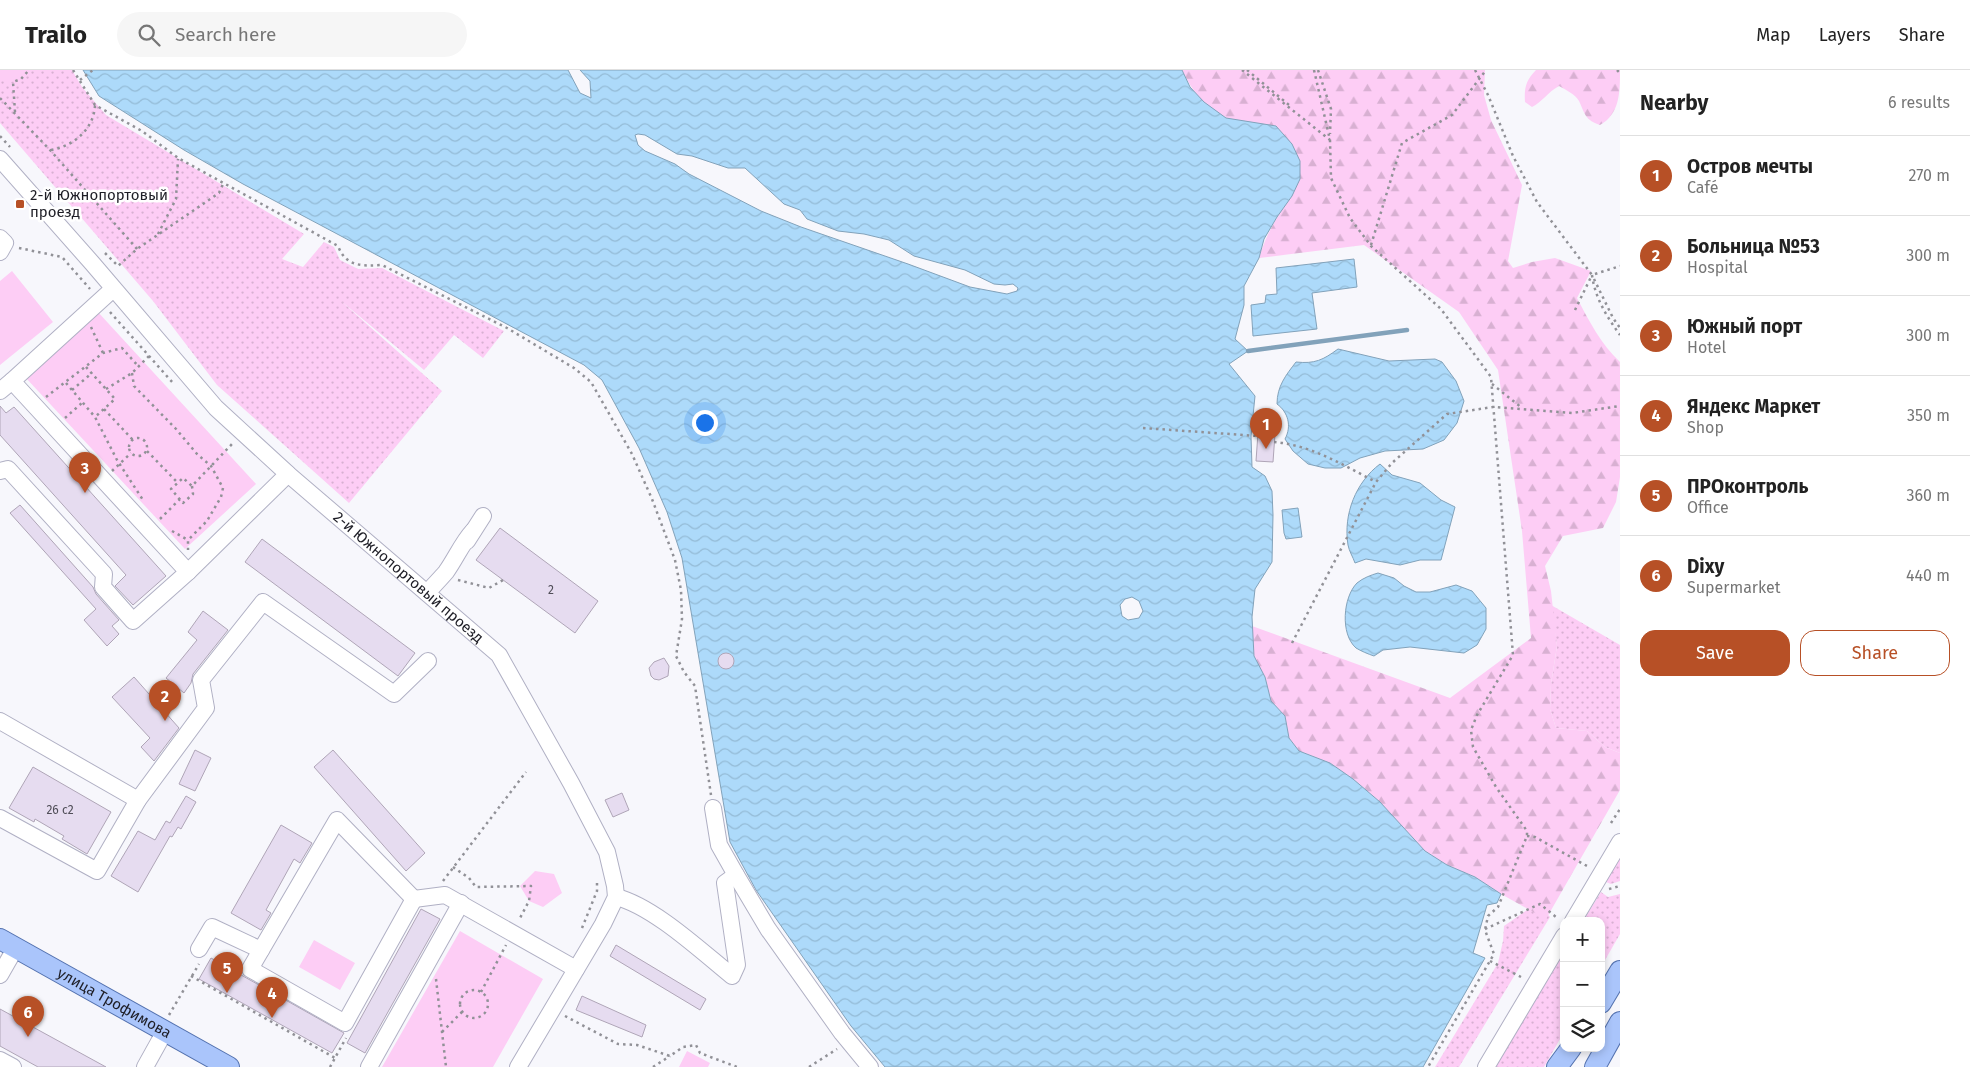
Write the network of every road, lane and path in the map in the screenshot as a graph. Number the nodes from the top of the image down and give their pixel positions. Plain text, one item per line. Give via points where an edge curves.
1 (29, 70) edge
2 (73, 70) edge
3 (93, 70) edge
4 (1242, 70) edge
5 (1247, 70) edge
6 (1314, 70) edge
7 (1318, 70) edge
8 (1475, 70) edge
9 (1486, 70) edge
10 (1617, 70) edge
11 (1620, 73) edge
12 (1480, 77) junction
13 (80, 80) junction
14 (0, 98) edge
15 (95, 105) junction
16 (15, 114) junction
17 (1330, 140) junction
18 (50, 150) junction
19 (178, 158) junction
20 (0, 159) edge
21 (223, 184) junction
22 (158, 235) junction
23 (0, 238) edge
24 (1371, 246) junction
25 (19, 248) dead end
26 (137, 249) junction
27 (0, 252) edge
28 (118, 266) dead end
29 (1620, 266) edge
30 (1592, 275) junction
31 (113, 289) junction
32 (100, 300) junction
33 (1574, 310) dead end
34 (89, 322) dead end
35 (1620, 328) edge
36 (1620, 335) edge
37 (103, 353) junction
38 (149, 356) dead end
39 (86, 367) junction
40 (140, 367) junction
41 (92, 373) junction
42 (132, 373) junction
43 (66, 383) junction
44 (1492, 384) junction
45 (6, 386) edge
46 (106, 389) junction
47 (72, 390) junction
48 (83, 402) junction
49 (36, 406) junction
50 (1620, 406) edge
51 (1493, 407) junction
52 (104, 409) junction
53 (1523, 409) junction
54 (96, 417) junction
55 (54, 427) junction
56 (1143, 428) dead end
57 (1258, 436) dead end
58 (133, 440) junction
59 (234, 442) dead end
60 (1274, 442) dead end
61 (147, 451) junction
62 (131, 453) junction
63 (120, 464) junction
64 (211, 466) junction
65 (0, 471) edge
66 (288, 474) junction
67 (103, 480) junction
68 (1376, 482) junction
69 (178, 483) junction
70 (192, 486) junction
71 (180, 499) junction
72 (146, 505) dead end
73 (154, 516) dead end
74 (483, 516) dead end
75 (166, 527) dead end
76 (188, 572) junction
77 (443, 575) junction
78 (503, 580) dead end
79 (427, 594) junction
80 (1292, 643) dead end
81 (428, 661) dead end
82 (0, 721) edge
83 (526, 772) dead end
84 (138, 800) junction
85 (713, 808) joint
86 (1620, 809) edge
87 (0, 818) edge
88 (1611, 823) dead end
89 (1527, 836) junction
90 (1620, 842) edge
91 (1587, 866) dead end
92 (453, 867) junction
93 (598, 872) dead end
94 (736, 875) junction
95 (436, 896) junction
96 (616, 897) junction
97 (414, 899) junction
98 (529, 901) dead end
99 (461, 903) junction
100 (1556, 917) dead end
101 (1574, 917) edge
102 (1485, 930) junction
103 (580, 933) dead end
104 (8, 943) edge
105 (1560, 943) edge
106 (261, 950) junction
107 (200, 955) joint
108 (1490, 961) junction
109 (576, 969) junction
110 (1620, 972) edge
111 (0, 975) edge
112 (192, 976) junction
113 (1521, 977) dead end
114 (436, 979) dead end
115 (1605, 996) edge
116 (462, 1012) junction
117 (565, 1016) dead end
118 (1620, 1022) edge
119 (167, 1024) junction
120 (442, 1032) junction
121 (1620, 1037) edge
122 (848, 1041) junction
123 (342, 1044) dead end
124 (1568, 1052) edge
125 (1573, 1052) edge
126 (670, 1056) junction
127 (334, 1058) junction
128 (0, 1060) edge
129 (13, 1067) edge
130 (145, 1067) edge
131 (228, 1067) edge
132 (330, 1067) edge
133 (369, 1067) edge
134 (446, 1067) edge
135 (518, 1067) edge
136 (653, 1067) edge
137 (737, 1067) edge
138 (810, 1067) edge
139 (870, 1067) edge
140 (1428, 1067) edge
141 (1486, 1067) edge
142 (1558, 1067) edge
143 (1565, 1067) edge
144 (1595, 1067) edge
145 (1609, 1067) edge

1 - 16 path via 14,82
2 - 13 path
3 - 13 path
4 - 17 path
5 - 17 path
6 - 17 path
7 - 17 path via 1331,109
8 - 12 path
9 - 12 path
10 - 11 path
12 - 24 path via 1452,115 1402,143
12 - 30 path via 1513,156 1537,202
13 - 15 path
14 - 16 path
15 - 18 path via 91,123 80,136 64,148
15 - 19 path via 142,132
16 - 18 path
17 - 24 path via 1330,178 1350,218
18 - 26 path
19 - 21 path
19 - 22 path via 176,200
20 - 31 street, 2-й Южнопортовый проезд
21 - 22 path via 220,193
21 - 85 path via 338,246 342,256 361,266 382,265 507,328 574,368 591,382 632,454 675,560 682,619 676,656 695,686
22 - 26 path
23 - 27 street via 6,243
24 - 44 path via 1441,309 1491,376
25 - 32 path via 62,257
26 - 28 path
29 - 30 path
30 - 33 path
30 - 35 path
30 - 36 path via 1597,297
31 - 32 street
31 - 66 street, 2-й Южнопортовый проезд via 216,408
32 - 45 street
34 - 37 path
37 - 39 path
37 - 40 path via 122,348
38 - 40 path
39 - 41 path
39 - 43 path
40 - 42 path
41 - 46 path
41 - 47 path
42 - 46 path
42 - 64 path via 134,386
43 - 47 path
43 - 49 path
44 - 51 path
44 - 53 path
45 - 49 street
46 - 52 path via 115,399
47 - 48 path
48 - 54 path
48 - 55 path
49 - 55 street
50 - 53 path via 1572,413
51 - 53 path
51 - 68 path via 1447,414 1392,462
51 - 89 path via 1513,655 1477,714 1472,730 1473,747 1527,831
52 - 54 path
52 - 58 path
54 - 63 path
55 - 67 street
56 - 57 path
58 - 61 path via 145,440
58 - 62 path via 129,448
59 - 64 path
60 - 68 path via 1316,451
61 - 62 path via 139,456
61 - 69 path
62 - 63 path
63 - 67 path
63 - 72 path
64 - 70 path
64 - 75 path via 223,488 207,521 188,540
65 - 76 street via 8,469 104,574 103,587 133,621
66 - 76 street
66 - 79 street, 2-й Южнопортовый проезд
67 - 76 street
68 - 80 path
69 - 70 path via 183,478
69 - 71 path via 171,490
70 - 71 path via 193,494 183,503
71 - 73 path via 158,521
74 - 77 street
77 - 78 path via 489,588
77 - 79 street
79 - 96 street, 2-й Южнопортовый проезд via 499,655 607,852
81 - 84 street via 394,694 262,602 201,680 206,708
82 - 84 street
83 - 92 path
84 - 87 street via 97,871
85 - 94 street via 719,845
86 - 88 path
89 - 91 path via 1535,836
89 - 102 path via 1498,907 1488,916
90 - 101 street
92 - 95 path via 438,887
92 - 98 path via 476,887 531,886
93 - 103 path via 597,891
94 - 96 street via 725,883 736,965 732,976 638,904
94 - 122 street via 768,929
95 - 97 street
95 - 99 street via 445,895
96 - 109 street
97 - 106 street via 337,820
97 - 106 street via 345,1022 250,969
99 - 109 street
99 - 133 street
100 - 102 path via 1540,904
102 - 108 path via 1494,954
104 - 111 street
104 - 119 main road, улица Трофимова
105 - 141 street
106 - 107 street via 212,927
107 - 112 path
108 - 113 path
108 - 140 path
109 - 135 street
110 - 115 main road
112 - 119 path
112 - 127 path
114 - 120 path
116 - 116 path via 469,1017 478,1017 486,1012 487,999 476,990 467,992 460,1003
116 - 120 path
117 - 126 path via 618,1044 637,1045
118 - 144 main road
119 - 130 street
119 - 131 main road, улица Трофимова
120 - 134 path
121 - 145 main road
122 - 138 path
122 - 139 street
123 - 127 path
124 - 142 main road
125 - 143 main road
126 - 136 path
126 - 137 path via 684,1047 696,1045 700,1053
127 - 132 path
128 - 129 street

